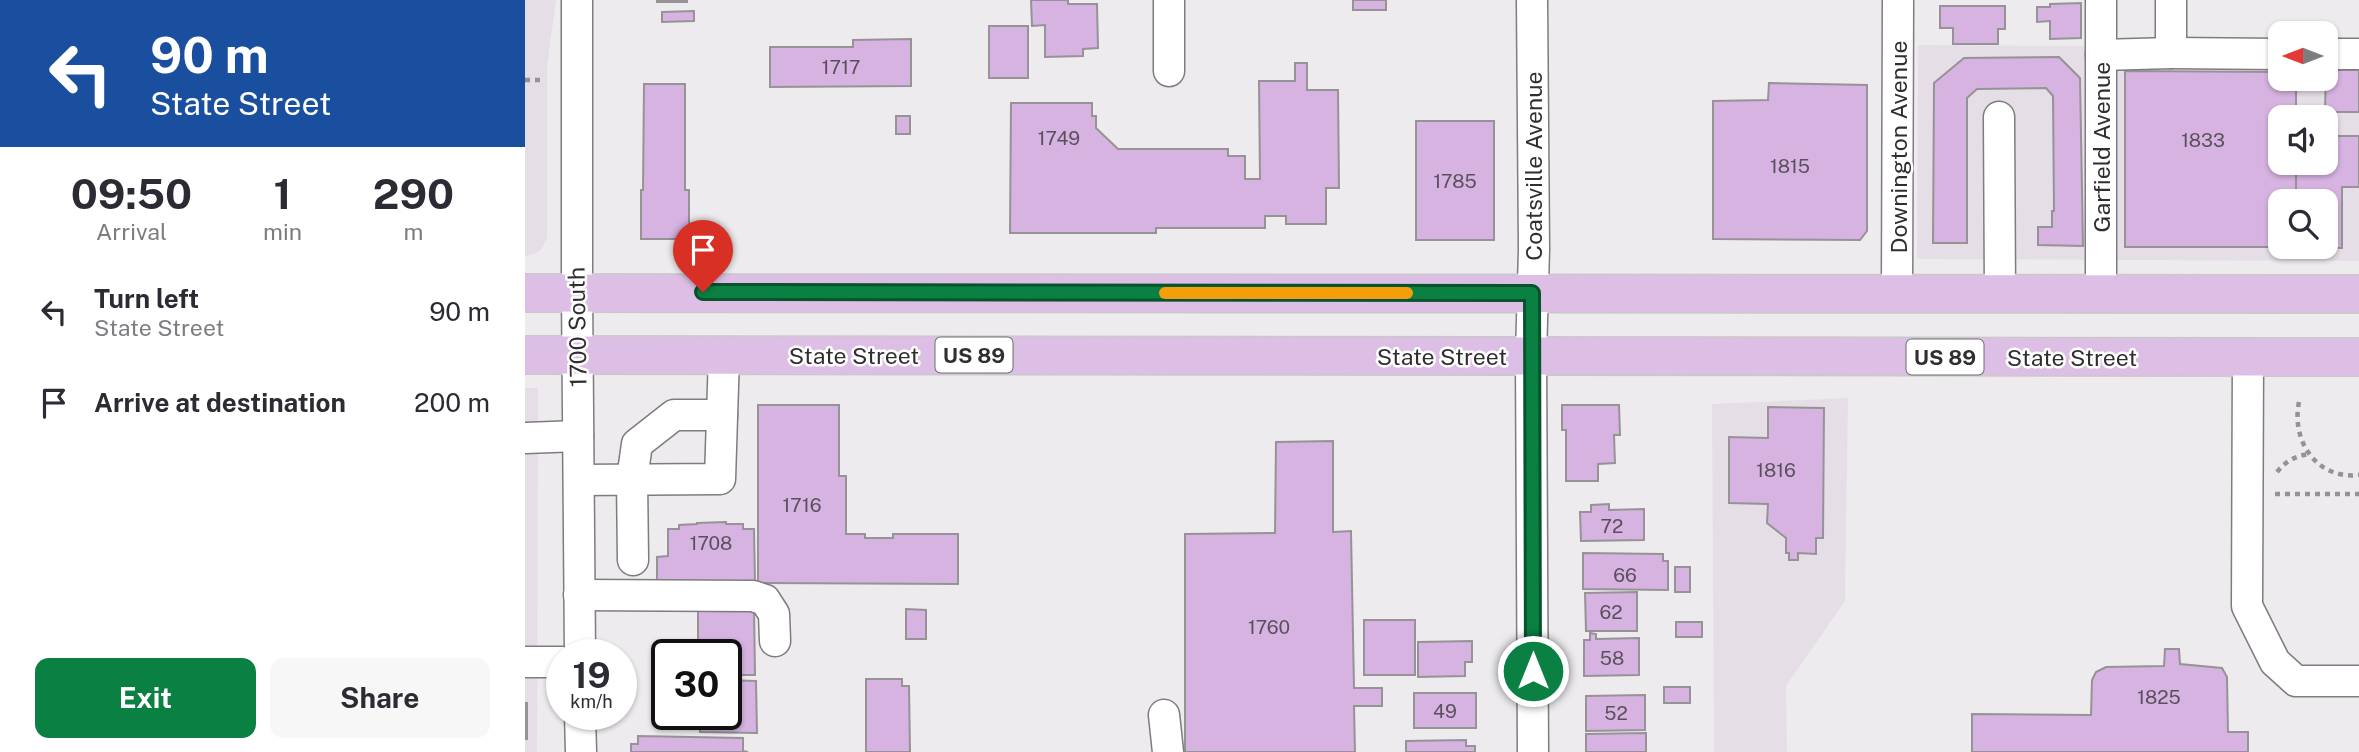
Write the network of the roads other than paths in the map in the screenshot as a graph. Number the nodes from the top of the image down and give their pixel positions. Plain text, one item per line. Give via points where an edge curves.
1 (577, 0) edge
2 (1169, 0) edge
3 (1532, 0) edge
4 (1898, 0) edge
5 (2101, 0) edge
6 (2171, 0) edge
7 (2171, 53) junction
8 (2268, 54) edge
9 (2338, 54) edge
10 (2359, 54) edge
11 (2101, 55) junction
12 (1169, 71) dead end
13 (1999, 117) dead end
14 (577, 292) junction
15 (525, 293) edge
16 (1532, 293) junction
17 (1897, 294) junction
18 (2000, 294) junction
19 (2101, 294) junction
20 (2359, 295) edge
21 (525, 355) edge
22 (578, 355) junction
23 (724, 355) junction
24 (1531, 356) junction
25 (2248, 357) junction
26 (2359, 357) edge
27 (722, 415) junction
28 (578, 436) junction
29 (525, 438) edge
30 (632, 479) junction
31 (579, 480) junction
32 (633, 560) dead end
33 (579, 596) junction
34 (580, 639) edge
35 (775, 640) dead end
36 (525, 662) edge
37 (546, 662) edge
38 (2359, 681) edge
39 (1164, 715) dead end
40 (580, 730) edge
41 (581, 752) edge
42 (1168, 752) edge
43 (1534, 752) edge

1 - 14 street, 1700 South
2 - 12 street
3 - 16 street, Coatsville Avenue
4 - 17 street, Downington Avenue
5 - 11 street, Garfield Avenue
6 - 7 street
7 - 8 street
7 - 11 street
9 - 10 street
11 - 19 street, Garfield Avenue
13 - 18 street
14 - 15 main road
14 - 16 main road
14 - 22 street, 1700 South
16 - 17 main road
16 - 24 street, Coatsville Avenue
17 - 18 main road
18 - 19 main road
19 - 20 main road
21 - 22 main road, State Street / US 89
22 - 23 main road, State Street / US 89
22 - 28 street, 1700 South
23 - 24 main road, State Street / US 89
23 - 27 street
24 - 25 main road, State Street / US 89
24 - 43 street, Coatsville Avenue
25 - 26 main road, State Street / US 89
25 - 38 street via 2246,606 2275,662 2297,681
27 - 30 street via 674,415 637,444
27 - 30 street via 720,479
28 - 29 street
28 - 31 street, 1700 South
30 - 31 street
30 - 32 street
31 - 33 street, 1700 South
33 - 34 street, 1700 South
33 - 35 street via 753,596 765,600 774,614
36 - 37 street
39 - 42 street
40 - 41 street

